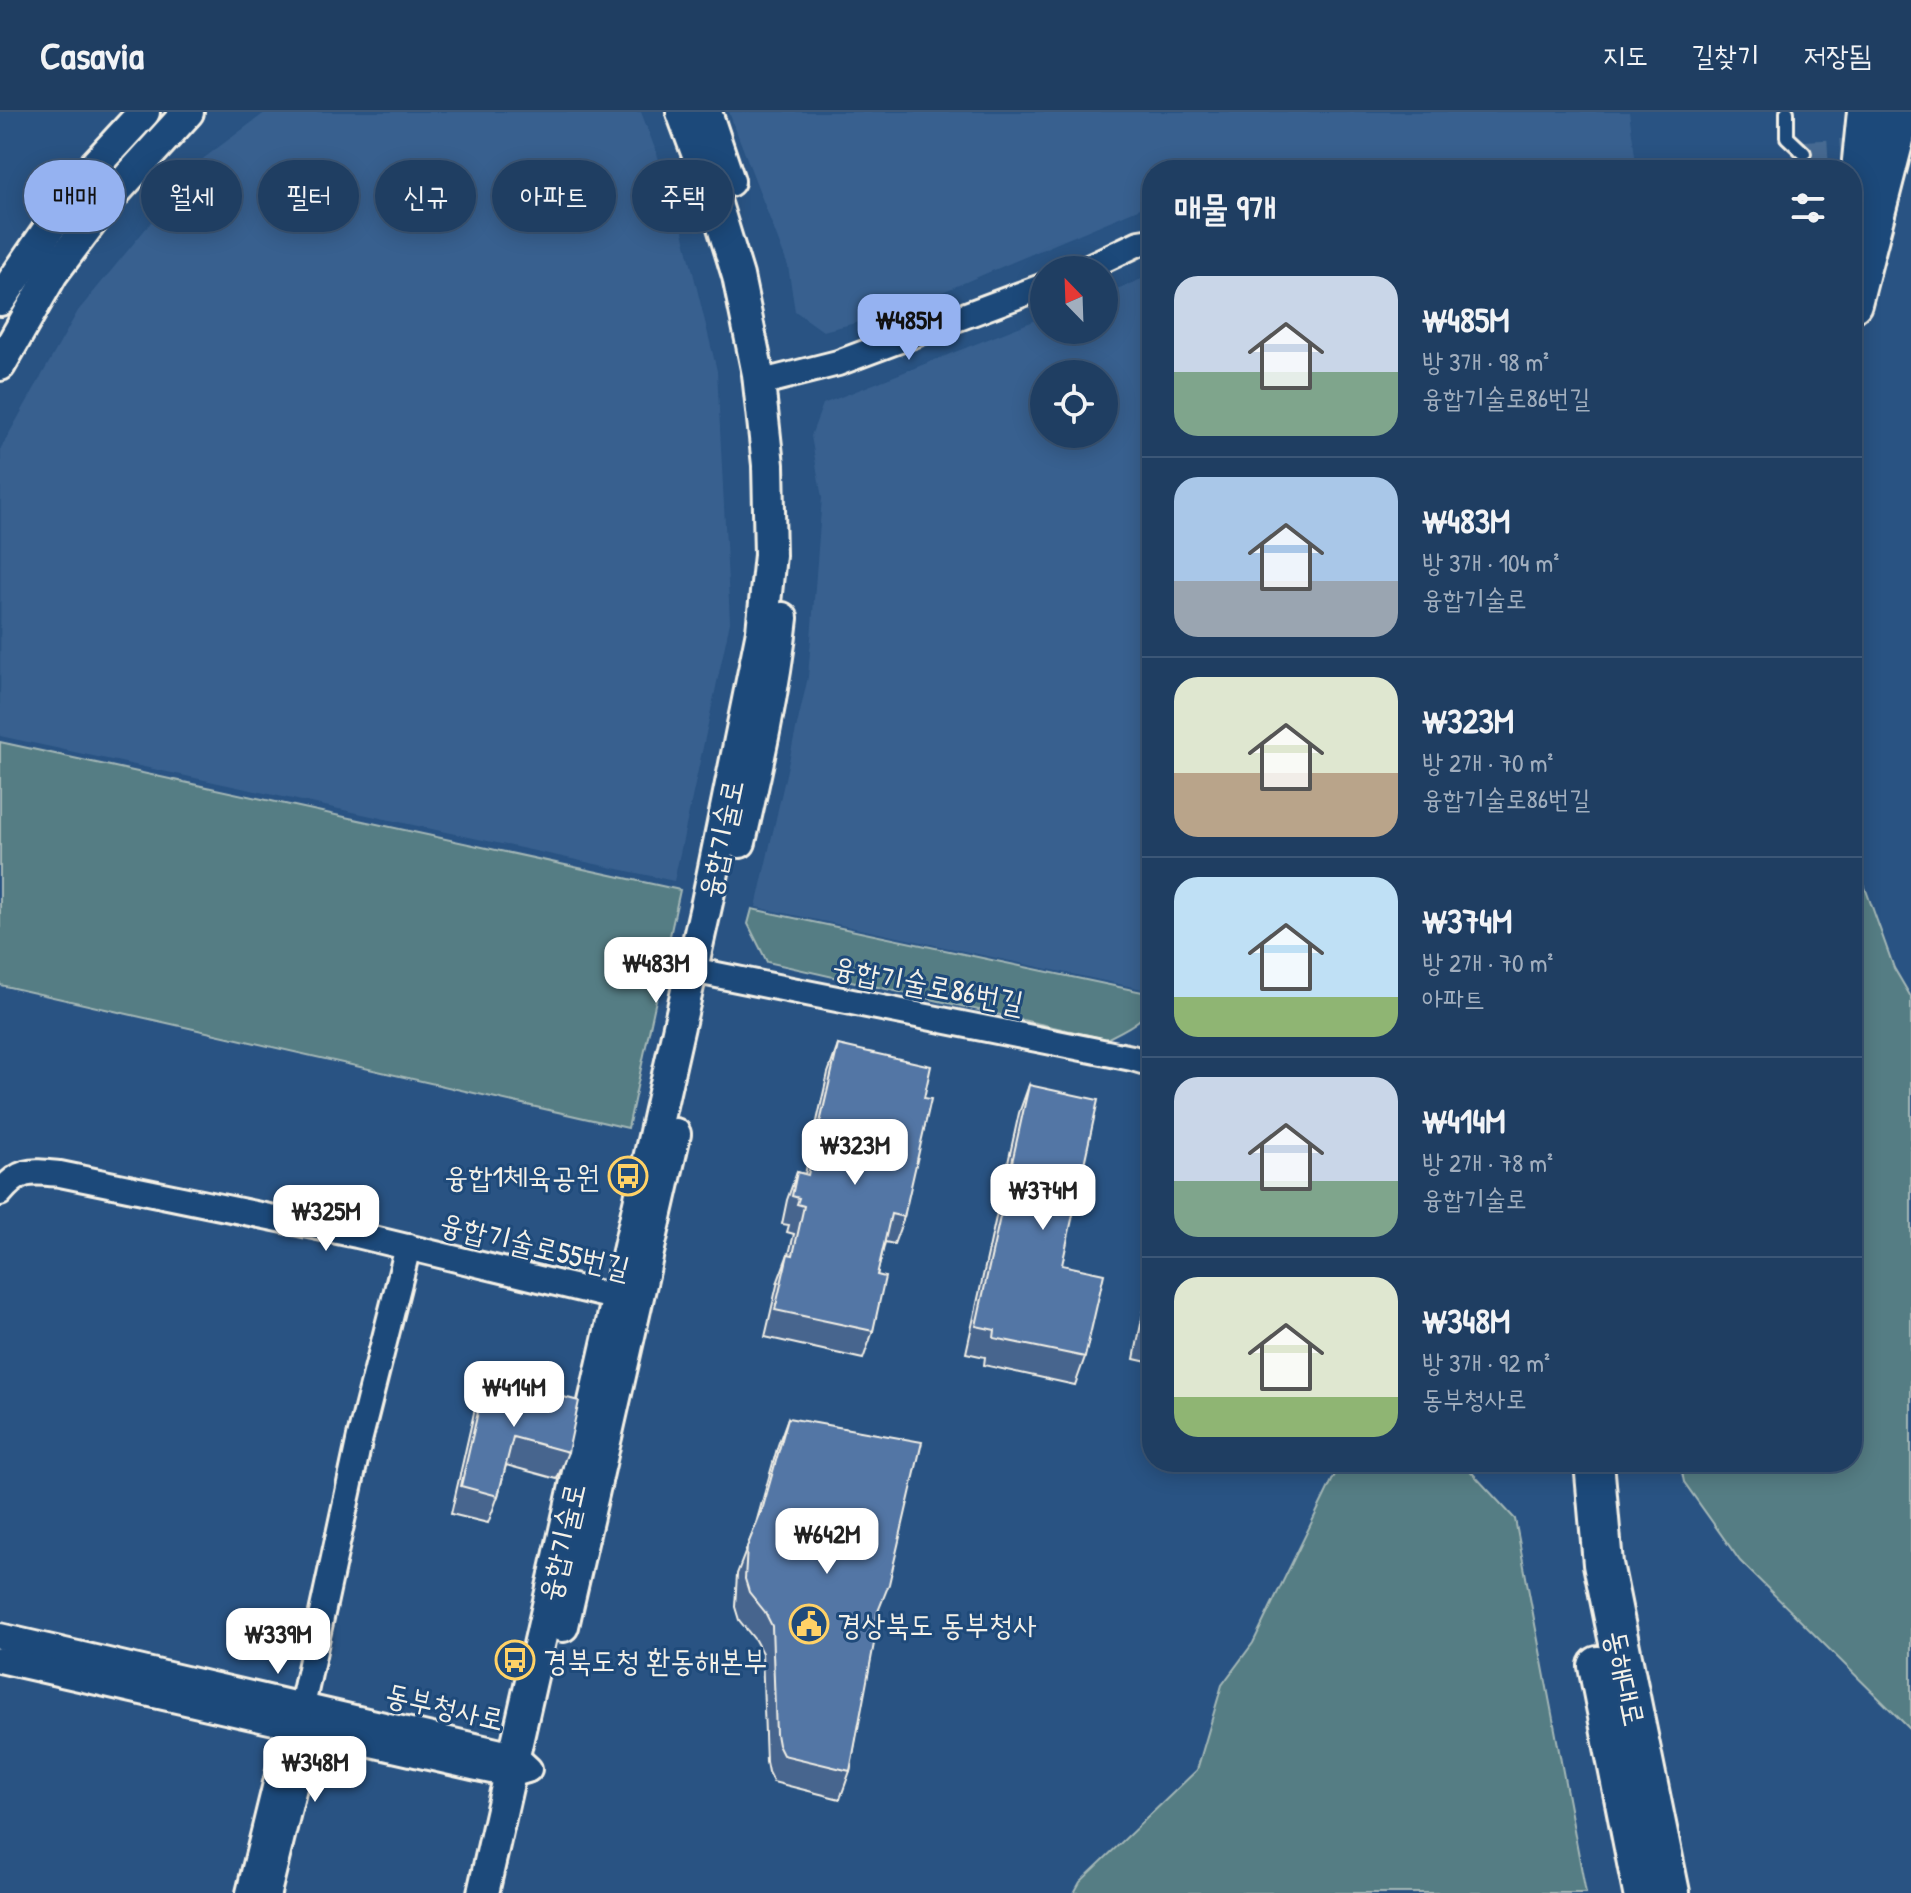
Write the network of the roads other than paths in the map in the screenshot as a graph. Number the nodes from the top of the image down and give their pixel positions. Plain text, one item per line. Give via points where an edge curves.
1 (144, 112) edge
2 (188, 112) edge
3 (682, 112) edge
4 (706, 112) edge
5 (1787, 112) edge
6 (1867, 112) edge
7 (1876, 112) edge
8 (1901, 112) edge
9 (1909, 112) edge
10 (1804, 153) dead end
11 (1862, 190) edge
12 (1862, 200) edge
13 (1862, 204) edge
14 (1862, 204) edge
15 (1142, 243) edge
16 (1112, 256) edge
17 (1030, 291) edge
18 (0, 300) edge
19 (0, 365) edge
20 (768, 382) junction
21 (701, 972) junction
22 (1142, 1061) edge
23 (0, 1193) edge
24 (408, 1247) junction
25 (628, 1301) junction
26 (1568, 1472) edge
27 (1595, 1472) edge
28 (0, 1636) edge
29 (0, 1660) edge
30 (300, 1720) junction
31 (518, 1766) junction
32 (249, 1893) edge
33 (268, 1893) edge
34 (483, 1893) edge
35 (503, 1893) edge
36 (1643, 1893) edge
37 (1670, 1893) edge

1 - 18 street via 85,176
2 - 19 street via 107,201 52,274
3 - 20 street, 융합기술로 via 716,204
4 - 20 street, 융합기술로 via 767,319
5 - 10 lane via 1787,137
6 - 11 main road
7 - 12 main road
8 - 13 main road
9 - 14 main road
15 - 16 street
17 - 20 street via 838,363
20 - 21 street, 융합기술로 via 770,555 762,631
21 - 22 street, 융합기술로86번길
21 - 25 street, 융합기술로
23 - 24 street, 융합기술로55번길 via 29,1171 60,1174
24 - 25 street, 융합기술로55번길
24 - 30 street via 360,1437
25 - 31 street, 융합기술로
26 - 36 main road via 1605,1705
27 - 37 main road, 동해대로 via 1603,1564
28 - 30 street, 동부청사로
29 - 30 street, 동부청사로
30 - 31 street, 동부청사로
30 - 32 street via 281,1763
30 - 33 street via 301,1759
31 - 34 street, 융합기술로
31 - 35 street, 융합기술로

